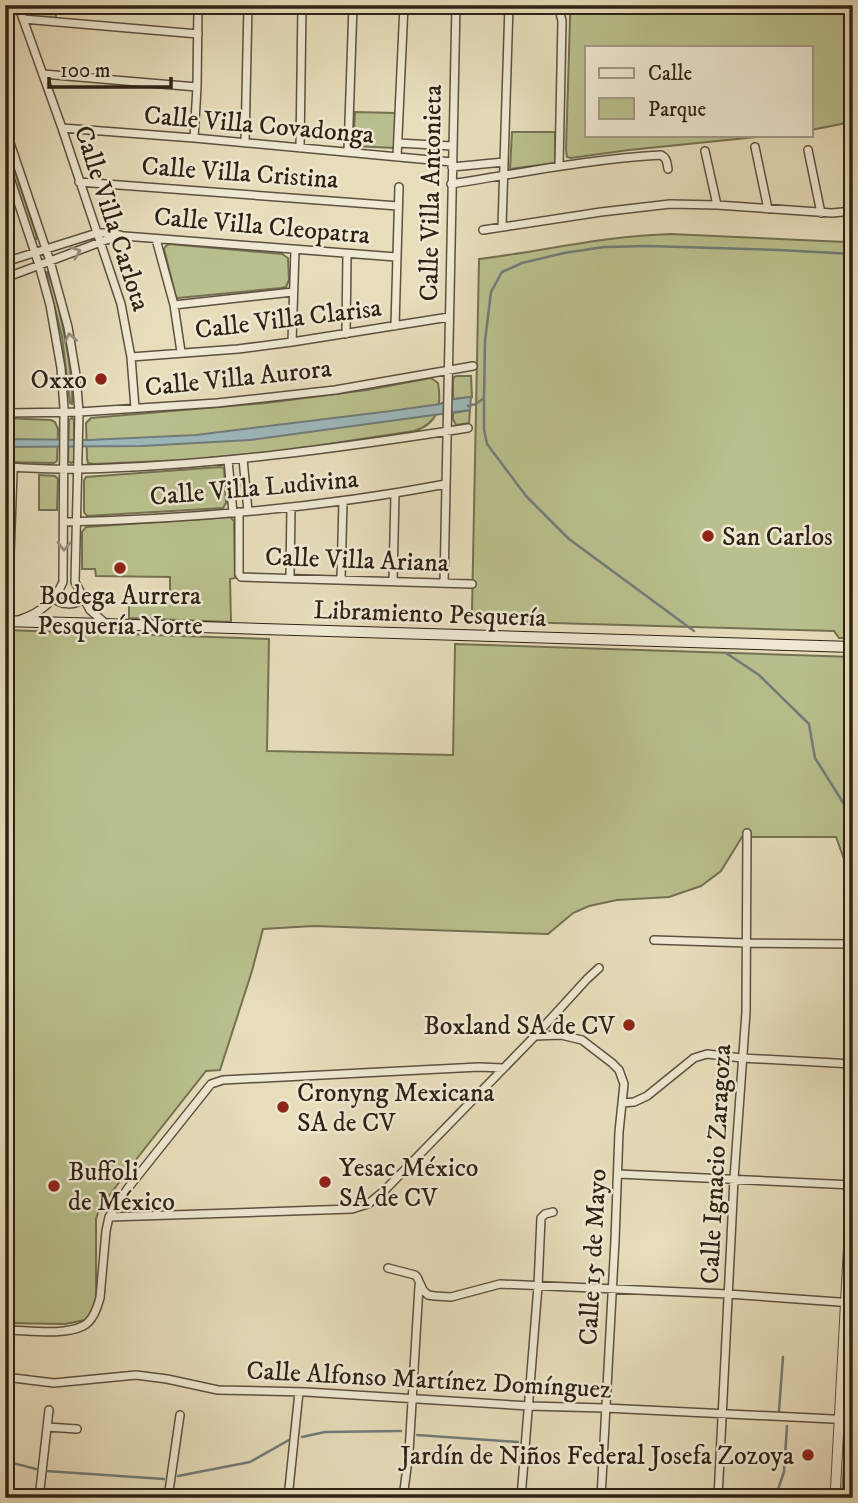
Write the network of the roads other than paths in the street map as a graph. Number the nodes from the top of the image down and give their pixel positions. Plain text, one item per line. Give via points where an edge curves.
1 (19, 5) edge
2 (198, 5) edge
3 (248, 5) edge
4 (302, 5) edge
5 (353, 5) edge
6 (404, 5) edge
7 (456, 5) edge
8 (509, 5) edge
9 (553, 5) edge
10 (23, 19) junction
11 (198, 34) junction
12 (43, 74) junction
13 (197, 87) junction
14 (5, 128) edge
15 (62, 128) junction
16 (194, 138) junction
17 (245, 143) junction
18 (398, 143) junction
19 (452, 146) junction
20 (755, 147) dead end
21 (300, 148) junction
22 (808, 150) dead end
23 (348, 152) junction
24 (705, 152) dead end
25 (397, 157) junction
26 (504, 162) junction
27 (5, 163) edge
28 (452, 164) junction
29 (559, 166) junction
30 (668, 169) dead end
31 (504, 176) junction
32 (79, 182) junction
33 (451, 184) junction
34 (399, 187) dead end
35 (398, 205) junction
36 (716, 205) junction
37 (768, 209) junction
38 (853, 211) edge
39 (821, 213) junction
40 (502, 227) junction
41 (483, 230) dead end
42 (97, 233) junction
43 (124, 236) junction
44 (156, 239) junction
45 (100, 243) junction
46 (46, 249) junction
47 (295, 250) junction
48 (35, 253) junction
49 (347, 254) junction
50 (396, 257) junction
51 (50, 261) junction
52 (5, 262) edge
53 (39, 265) junction
54 (5, 278) edge
55 (293, 292) junction
56 (174, 305) junction
57 (449, 317) junction
58 (395, 326) junction
59 (346, 334) junction
60 (292, 342) junction
61 (181, 352) junction
62 (131, 357) junction
63 (473, 366) dead end
64 (448, 372) junction
65 (5, 382) edge
66 (135, 408) junction
67 (6, 413) edge
68 (71, 413) junction
69 (468, 428) dead end
70 (447, 430) junction
71 (243, 459) junction
72 (228, 460) junction
73 (11, 469) edge
74 (71, 469) junction
75 (446, 484) junction
76 (395, 494) junction
77 (343, 501) junction
78 (291, 507) junction
79 (248, 511) junction
80 (236, 512) junction
81 (8, 519) edge
82 (64, 522) junction
83 (76, 522) junction
84 (5, 566) edge
85 (290, 577) junction
86 (341, 579) junction
87 (393, 581) junction
88 (444, 583) junction
89 (472, 584) dead end
90 (57, 593) junction
91 (81, 594) junction
92 (44, 607) junction
93 (90, 610) junction
94 (9, 621) edge
95 (56, 623) junction
96 (75, 624) junction
97 (108, 625) junction
98 (853, 647) edge
99 (747, 833) dead end
100 (654, 940) dead end
101 (747, 943) junction
102 (853, 944) edge
103 (599, 968) dead end
104 (534, 1036) junction
105 (742, 1058) junction
106 (853, 1064) edge
107 (503, 1068) junction
108 (622, 1103) junction
109 (853, 1164) edge
110 (618, 1174) junction
111 (733, 1179) junction
112 (853, 1185) edge
113 (553, 1212) dead end
114 (109, 1217) junction
115 (388, 1268) dead end
116 (420, 1282) junction
117 (538, 1286) junction
118 (612, 1289) junction
119 (728, 1294) junction
120 (849, 1303) edge
121 (5, 1330) edge
122 (5, 1377) edge
123 (299, 1392) junction
124 (412, 1400) junction
125 (529, 1406) junction
126 (605, 1408) junction
127 (49, 1410) dead end
128 (722, 1413) junction
129 (180, 1415) dead end
130 (840, 1419) junction
131 (853, 1420) edge
132 (47, 1427) junction
133 (78, 1429) dead end
134 (39, 1498) edge
135 (167, 1498) edge
136 (288, 1498) edge
137 (403, 1498) edge
138 (521, 1498) edge
139 (601, 1498) edge
140 (718, 1498) edge
141 (835, 1498) edge

1 - 10 street, Calle Villa Carlota
2 - 11 street
3 - 17 street
4 - 21 street
5 - 23 street
6 - 18 street
7 - 19 street, Calle Villa Antonieta
8 - 26 street
9 - 29 street via 562,21
10 - 11 street
10 - 12 street, Calle Villa Carlota
11 - 13 street
12 - 13 street
12 - 15 street, Calle Villa Carlota
13 - 16 street
14 - 46 street
15 - 16 street, Calle Villa Covadonga
15 - 32 street, Calle Villa Carlota
16 - 17 street, Calle Villa Covadonga
17 - 21 street, Calle Villa Covadonga
18 - 19 street, Calle Villa Covadonga
18 - 25 street
19 - 28 street, Calle Villa Antonieta
20 - 37 street
21 - 23 street, Calle Villa Covadonga
22 - 39 street
23 - 25 street, Calle Villa Covadonga
24 - 36 street
25 - 28 street, Calle Villa Covadonga
26 - 28 street, Calle Villa Covadonga
26 - 31 street
27 - 48 street
28 - 33 street, Calle Villa Antonieta
29 - 30 street via 661,155
29 - 31 street
31 - 33 street
31 - 40 street
32 - 35 street, Calle Villa Cristina
32 - 42 street, Calle Villa Carlota
33 - 57 street, Calle Villa Antonieta
34 - 35 street
35 - 50 street
36 - 37 street
36 - 40 street via 631,207
37 - 39 street
38 - 39 street
40 - 41 street
42 - 43 street, Calle Villa Cleopatra
42 - 45 street, Calle Villa Carlota
42 - 46 street, Calle Villa Cleopatra
43 - 44 street, Calle Villa Cleopatra
43 - 45 street, Calle Villa Cleopatra
44 - 47 street, Calle Villa Cleopatra
44 - 56 street
51 -> 45 street, Calle Villa Cleopatra
45 - 62 street, Calle Villa Carlota via 121,304
46 - 48 street, Calle Villa Cleopatra
46 - 51 street
47 - 49 street, Calle Villa Cleopatra
47 - 55 street
48 - 52 street, Calle Villa Cleopatra
48 - 53 street
49 - 50 street, Calle Villa Cleopatra
49 - 59 street
50 - 58 street
51 - 53 street, Calle Villa Cleopatra
68 -> 51 street via 69,334
53 - 54 street, Calle Villa Cleopatra
53 - 68 street
55 - 56 street
55 - 60 street
56 - 61 street
57 - 58 street, Calle Villa Clarisa
57 - 64 street, Calle Villa Antonieta
58 - 59 street, Calle Villa Clarisa
59 - 60 street, Calle Villa Clarisa
60 - 61 street, Calle Villa Clarisa
61 - 62 street, Calle Villa Clarisa
62 - 66 street, Calle Villa Carlota
63 - 64 street, Calle Villa Aurora
64 - 66 street, Calle Villa Aurora via 335,390
64 - 70 street, Calle Villa Antonieta
65 - 67 street
66 - 68 street, Calle Villa Aurora
67 - 68 street, Calle Villa Aurora
68 - 74 street via 64,429 64,453
68 - 74 street via 78,430 78,454
69 - 70 street
70 - 71 street
70 - 75 street
71 - 72 street
71 - 79 street
72 - 74 street
72 - 80 street
73 - 74 street
73 - 81 street
74 - 82 street
74 - 83 street
75 - 76 street, Calle Villa Ludivina
75 - 88 street
76 - 77 street, Calle Villa Ludivina
76 - 87 street
77 - 78 street, Calle Villa Ludivina
77 - 86 street
78 - 79 street, Calle Villa Ludivina
78 - 85 street
79 - 80 street, Calle Villa Ludivina
80 - 83 street, Calle Villa Ludivina
80 - 85 street, Calle Villa Ariana via 240,576
81 - 84 street via 10,559
82 - 83 street, Calle Villa Ludivina
82 -> 90 street via 63,582
83 - 91 street via 75,582
85 - 86 street, Calle Villa Ariana
86 - 87 street, Calle Villa Ariana
87 - 88 street, Calle Villa Ariana
88 - 89 street, Calle Villa Ariana
90 - 91 street via 68,584
90 - 91 street via 61,603 77,603
90 - 92 street
91 - 93 street
92 - 94 street via 31,616
92 - 95 street via 45,617
93 - 96 street via 89,619
93 - 97 street
94 - 95 main road, Libramiento Pesquería
95 - 96 main road, Libramiento Pesquería
96 - 97 main road, Libramiento Pesquería
97 - 98 main road, Libramiento Pesquería
99 - 101 street, Calle Ignacio Zaragoza
100 - 101 street
101 - 102 street
101 - 105 street, Calle Ignacio Zaragoza
103 - 104 street
104 - 107 street
104 - 108 street, Calle 15 de Mayo via 582,1040 618,1070 624,1084
105 - 106 street
105 - 108 street via 711,1054 694,1058 647,1096
105 - 111 street, Calle Ignacio Zaragoza
107 - 114 street via 368,1204 352,1209
107 - 114 street via 216,1082
108 - 110 street, Calle 15 de Mayo
109 - 112 street
110 - 111 street
110 - 118 street, Calle 15 de Mayo
111 - 112 street
111 - 119 street, Calle Ignacio Zaragoza
112 - 120 street
113 - 117 street via 541,1218
114 - 121 street via 100,1298 88,1322 66,1330
115 - 116 street via 415,1275
116 - 117 street via 428,1294 451,1297 500,1284
116 - 124 street
117 - 118 street
117 - 125 street
118 - 119 street
118 - 126 street, Calle 15 de Mayo
119 - 120 street
119 - 128 street, Calle Ignacio Zaragoza
120 - 130 street
122 - 123 street, Calle Alfonso Martínez Domínguez via 54,1383 136,1375 218,1390
123 - 124 street, Calle Alfonso Martínez Domínguez
123 - 136 street
124 - 125 street, Calle Alfonso Martínez Domínguez
124 - 137 street
125 - 126 street, Calle Alfonso Martínez Domínguez
125 - 138 street
126 - 128 street, Calle Alfonso Martínez Domínguez
126 - 139 street, Calle 15 de Mayo
127 - 132 street
128 - 130 street, Calle Alfonso Martínez Domínguez
128 - 140 street, Calle Ignacio Zaragoza
129 - 135 street
130 - 131 street, Calle Alfonso Martínez Domínguez
130 - 141 street
132 - 133 street
132 - 134 street

